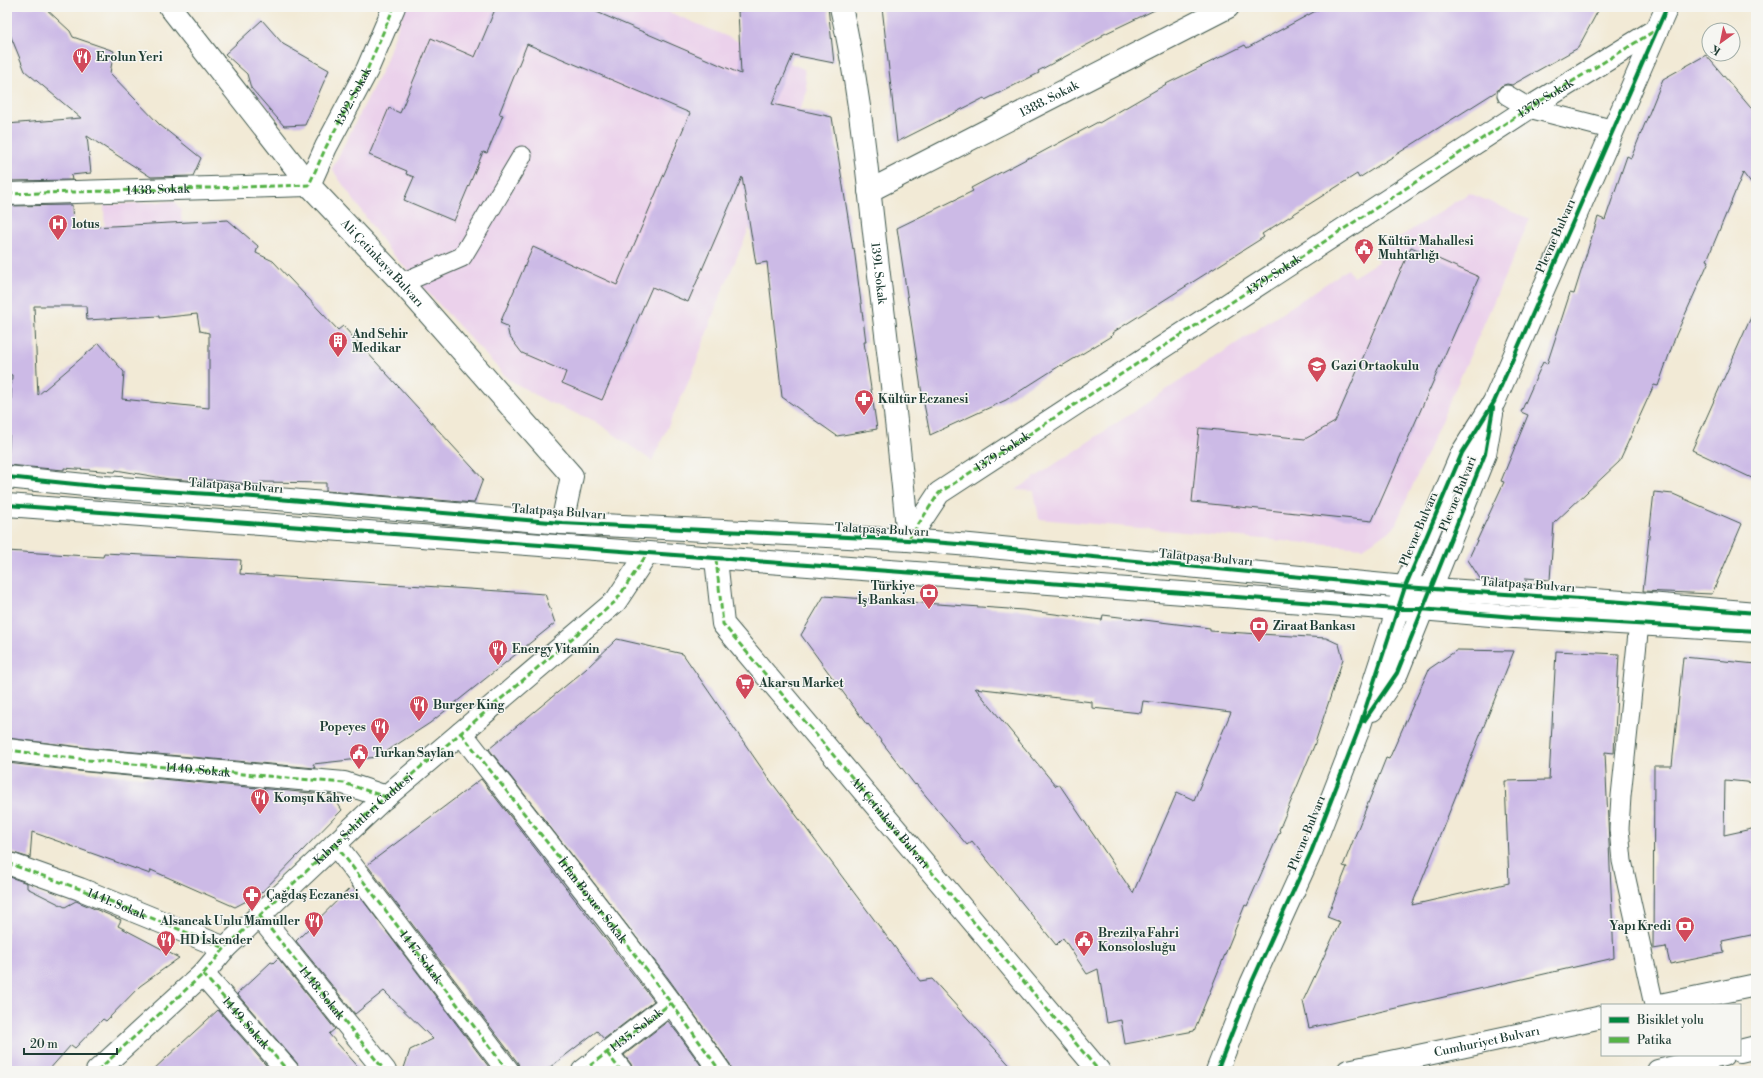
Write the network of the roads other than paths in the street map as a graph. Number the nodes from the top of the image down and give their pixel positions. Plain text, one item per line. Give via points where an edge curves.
1 (170, 7) edge
2 (394, 7) edge
3 (841, 7) edge
4 (1228, 7) edge
5 (1667, 7) edge
6 (1657, 28) junction
7 (1507, 95) dead end
8 (1529, 108) junction
9 (1614, 130) junction
10 (522, 156) dead end
11 (309, 185) junction
12 (869, 191) junction
13 (7, 194) edge
14 (402, 283) junction
15 (1494, 402) junction
16 (7, 477) edge
17 (7, 505) edge
18 (562, 523) junction
19 (908, 540) junction
20 (647, 554) junction
21 (716, 559) junction
22 (1405, 587) junction
23 (1430, 589) junction
24 (1396, 609) junction
25 (1421, 609) junction
26 (1756, 613) edge
27 (1638, 624) junction
28 (1756, 631) edge
29 (1358, 731) junction
30 (461, 733) junction
31 (7, 750) edge
32 (386, 797) junction
33 (334, 844) junction
34 (7, 863) edge
35 (259, 915) junction
36 (226, 948) junction
37 (203, 974) junction
38 (1756, 985) edge
39 (671, 1003) junction
40 (1654, 1004) edge
41 (1665, 1004) edge
42 (1601, 1017) edge
43 (1756, 1047) edge
44 (1741, 1051) edge
45 (607, 1053) junction
46 (1719, 1056) edge
47 (97, 1071) edge
48 (288, 1071) edge
49 (384, 1071) edge
50 (508, 1071) edge
51 (583, 1071) edge
52 (621, 1071) edge
53 (720, 1071) edge
54 (1100, 1071) edge
55 (1217, 1071) edge
56 (1348, 1071) edge
57 (1658, 1071) edge

1 - 11 street, Ali Çetinkaya Bulvarı
2 - 11 street, 1392. Sokak via 367,70
3 - 12 street, 1391. Sokak via 852,54
4 - 12 street, 1388. Sokak
5 - 6 street, Plevne Bulvarı
6 - 8 street, 1379. Sokak
6 - 9 street, Plevne Bulvarı
7 - 8 lane
8 - 9 lane
8 - 19 street, 1379. Sokak via 939,492
9 - 15 street, Plevne Bulvarı
10 - 14 lane via 462,257
11 - 13 street, 1438. Sokak
11 - 14 street, Ali Çetinkaya Bulvarı
12 - 19 street, 1391. Sokak
14 - 18 street, Ali Çetinkaya Bulvarı via 572,476
15 - 22 street, Plevne Bulvarı via 1462,453
15 - 23 street, Plevne Bulvari via 1485,454
16 - 18 street, Talatpaşa Bulvarı
17 - 20 street
18 - 19 street, Talatpaşa Bulvarı
19 - 22 street, Talatpaşa Bulvarı
20 - 21 street
20 - 30 street, Kıbrıs Şehitleri Caddesi via 616,600
21 - 24 street
21 - 54 street, Ali Çetinkaya Bulvarı via 723,624
22 - 23 street, Talatpaşa Bulvarı
22 - 24 street, Plevne Bulvarı
23 - 25 street, Plevne Bulvari
23 - 26 street, Talatpaşa Bulvarı
24 - 25 street
24 - 29 street, Plevne Bulvarı
25 - 27 street
25 - 29 street, Plevne Bulvari via 1397,673
27 - 28 street
27 - 40 lane via 1619,829 1622,860
29 - 55 street, Plevne Bulvarı via 1311,852 1251,984
30 - 32 street, Kıbrıs Şehitleri Caddesi
30 - 39 street, İrfan Boyuer Sokak
31 - 32 street, 1440. Sokak via 344,784
32 - 33 street, Kıbrıs Şehitleri Caddesi
33 - 35 street, Kıbrıs Şehitleri Caddesi
33 - 50 street, 1447. Sokak
34 - 36 street, 1441. Sokak via 80,889
35 - 36 street, Kıbrıs Şehitleri Caddesi
35 - 49 street, 1448. Sokak
36 - 37 street, Kıbrıs Şehitleri Caddesi
37 - 47 street, Kıbrıs Şehitleri Caddesi
37 - 48 street, 1449. Sokak
38 - 41 street
39 - 45 street, 1435. Sokak
39 - 53 street, İrfan Boyuer Sokak
42 - 56 street, Cumhuriyet Bulvarı
43 - 44 street
45 - 51 street, 1435. Sokak
45 - 52 street
46 - 57 street

